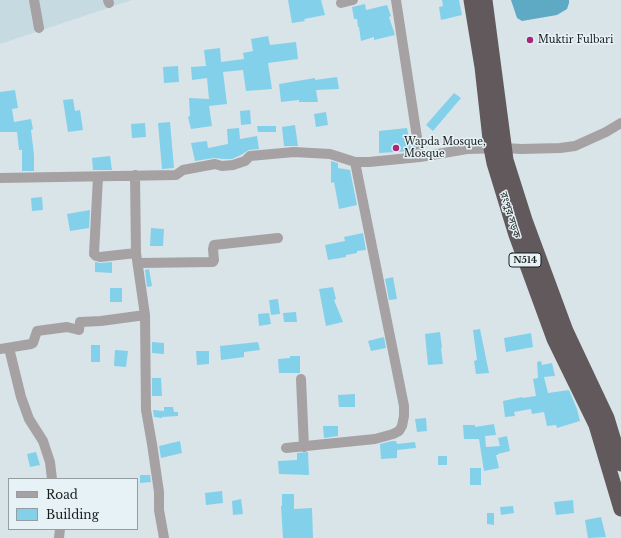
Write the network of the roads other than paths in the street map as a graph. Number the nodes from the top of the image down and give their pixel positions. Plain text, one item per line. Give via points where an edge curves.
1 (34, 0) edge
2 (353, 0) edge
3 (396, 0) edge
4 (471, 0) edge
5 (485, 0) edge
6 (340, 3) dead end
7 (39, 28) dead end
8 (621, 123) edge
9 (498, 148) junction
10 (420, 157) junction
11 (354, 162) junction
12 (135, 175) junction
13 (98, 177) junction
14 (0, 178) edge
15 (278, 238) dead end
16 (137, 258) junction
17 (145, 315) junction
18 (5, 349) edge
19 (301, 379) dead end
20 (304, 446) junction
21 (286, 448) dead end
22 (621, 464) edge
23 (52, 478) edge
24 (621, 509) edge
25 (164, 538) edge

1 - 7 street
2 - 6 street
3 - 10 street
4 - 9 highway, রংপুর সড়ক / N514
5 - 9 highway, রংপুর সড়ক / N514
8 - 9 street via 575,146 532,150
9 - 10 street
9 - 22 highway, রংপুর সড়ক / N514 via 506,160 566,331 606,418
9 - 24 highway, রংপুর সড়ক / N514 via 494,163 516,235 554,339 596,425
10 - 11 street
11 - 12 street via 330,154 269,154 250,156 245,161 233,165 215,164 183,170 176,175
11 - 20 street via 404,416 402,426 393,434 375,439
12 - 13 street
12 - 16 street
13 - 14 street
13 - 16 street via 94,254 100,257
15 - 16 street via 214,245 212,262
16 - 17 street
17 - 18 street via 80,322 79,330 67,327 37,331 33,343
17 - 25 street via 146,410
18 - 23 street via 29,419 43,441
19 - 20 street
20 - 21 street

